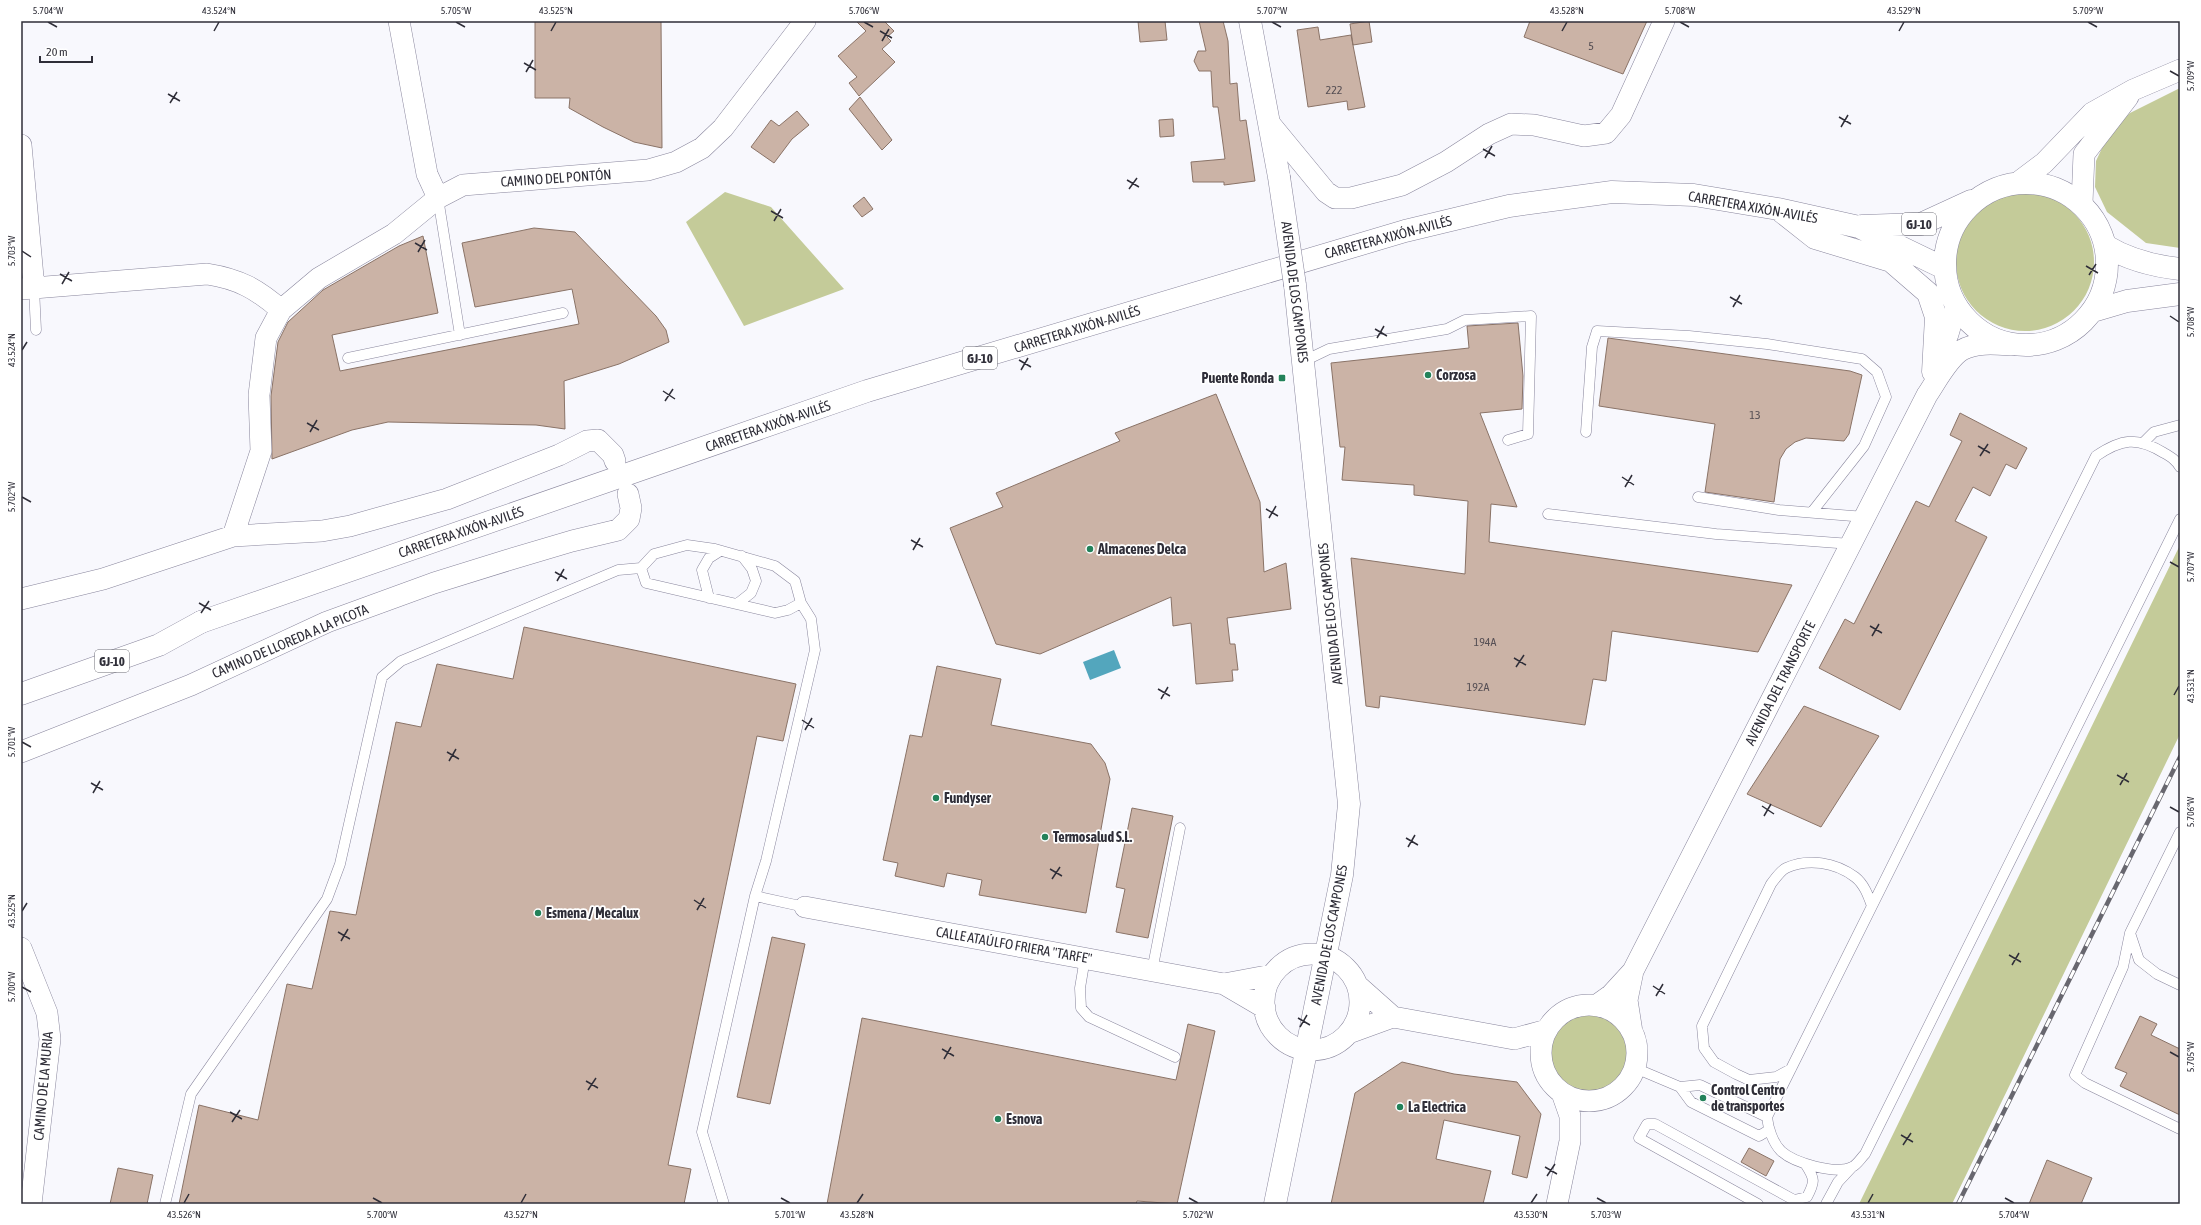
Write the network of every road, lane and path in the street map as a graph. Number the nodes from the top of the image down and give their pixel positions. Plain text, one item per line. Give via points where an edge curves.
1 (399, 21) edge
2 (805, 21) edge
3 (1250, 21) edge
4 (1664, 21) edge
5 (2180, 70) edge
6 (2133, 90) junction
7 (1270, 124) junction
8 (21, 144) edge
9 (2020, 181) junction
10 (438, 198) junction
11 (1973, 200) junction
12 (2082, 203) junction
13 (1778, 209) junction
14 (1859, 227) junction
15 (2106, 246) junction
16 (1944, 268) junction
17 (2180, 269) edge
18 (27, 289) edge
19 (2180, 294) edge
20 (1956, 306) junction
21 (281, 310) junction
22 (2093, 311) junction
23 (563, 313) dead end
24 (36, 330) dead end
25 (460, 335) junction
26 (2012, 344) junction
27 (348, 358) dead end
28 (1304, 361) junction
29 (1933, 372) junction
30 (1927, 395) junction
31 (2180, 425) edge
32 (1586, 432) dead end
33 (1508, 440) dead end
34 (2144, 442) junction
35 (615, 461) dead end
36 (2180, 467) edge
37 (628, 494) dead end
38 (1698, 497) dead end
39 (1812, 512) junction
40 (1548, 514) dead end
41 (1865, 517) junction
42 (2180, 519) edge
43 (233, 536) junction
44 (1851, 544) junction
45 (720, 551) junction
46 (742, 556) junction
47 (641, 568) junction
48 (709, 598) junction
49 (21, 599) edge
50 (801, 603) junction
51 (737, 604) junction
52 (201, 622) junction
53 (21, 678) edge
54 (21, 694) edge
55 (21, 752) edge
56 (1180, 828) dead end
57 (2180, 833) edge
58 (755, 896) junction
59 (1872, 906) junction
60 (805, 907) joint
61 (2130, 933) junction
62 (21, 948) edge
63 (1325, 955) junction
64 (1085, 958) junction
65 (1152, 971) junction
66 (1633, 971) junction
67 (1272, 975) junction
68 (1224, 984) junction
69 (1358, 985) junction
70 (2180, 985) edge
71 (1597, 1005) junction
72 (1265, 1008) junction
73 (1393, 1017) junction
74 (1547, 1030) junction
75 (1632, 1032) junction
76 (1349, 1033) junction
77 (1514, 1039) junction
78 (1306, 1050) junction
79 (1174, 1057) dead end
80 (1542, 1062) junction
81 (1635, 1068) junction
82 (1791, 1069) junction
83 (1680, 1087) junction
84 (1562, 1093) junction
85 (1594, 1101) junction
86 (1767, 1117) junction
87 (2180, 1128) edge
88 (1768, 1130) junction
89 (1570, 1141) junction
90 (1806, 1165) junction
91 (1852, 1167) junction
92 (30, 1204) edge
93 (165, 1204) edge
94 (724, 1204) edge
95 (1275, 1204) edge
96 (1557, 1204) edge
97 (1758, 1204) edge
98 (1826, 1204) edge

1 - 10 street via 427,174
2 - 10 street, CAMINO DEL PONTÓN via 723,128 702,148 676,162 648,170 463,185
3 - 7 main road, AVENIDA DE LOS CAMPONES
4 - 7 street via 1620,115 1606,133 1584,136 1534,125 1511,124 1489,134 1446,162 1402,185 1351,198 1336,198 1326,192
5 - 6 street
6 - 9 street via 2092,113 2044,163
6 - 12 street via 2084,154
7 - 28 main road, AVENIDA DE LOS CAMPONES, bridge
8 - 18 street
9 - 11 main road, GJ-10
9 - 12 main road, GJ-10 via 2057,187
10 - 21 street, CAMINO DEL PONTÓN via 394,234 319,278
10 - 25 lane
11 - 14 main road, CARRETERA XIXÓN-AVILÉS / GJ-10 via 1921,224
11 - 16 main road, GJ-10 via 1951,230
12 - 15 main road, GJ-10 via 2097,222
13 - 14 main road, CARRETERA XIXÓN-AVILÉS / GJ-10
13 - 29 main road via 1815,238 1891,261 1928,293 1936,316
13 - 52 main road, CARRETERA XIXÓN-AVILÉS / GJ-10 via 1694,195 1612,192 1509,206 1405,231 867,391
14 - 16 main road, CARRETERA XIXÓN-AVILÉS / GJ-10
15 - 17 main road via 2119,254 2153,266
15 - 22 main road, GJ-10 via 2107,274
16 - 20 main road, GJ-10
18 - 21 street via 207,274 230,277 254,289
18 - 24 lane
19 - 22 main road, GJ-10 via 2127,301
20 - 26 main road, GJ-10 via 1968,323 1990,338
20 - 29 street
21 - 43 street via 266,338 259,395 261,452
22 - 26 main road, GJ-10 via 2075,329 2041,344
23 - 25 lane
25 - 27 lane
26 - 30 street via 1985,344 1962,350 1944,368
28 - 33 lane via 1329,349 1447,329 1465,320 1531,316 1528,434
28 - 63 main road, AVENIDA DE LOS CAMPONES via 1349,804 1342,875
29 - 30 street
30 - 41 street, AVENIDA DEL TRANSPORTE
31 - 34 lane via 2154,432
32 - 39 lane via 1592,347 1597,331 1768,344 1862,359 1877,372 1886,397 1864,446
34 - 36 lane via 2177,461
34 - 59 lane via 2128,441 2112,445 2096,456
35 - 43 street via 613,455 598,440 587,441 559,455 447,499 357,524 322,531
37 - 55 street, CAMINO DE LLOREDA A LA PICOTA via 631,508 629,519 618,530 572,541 434,583 327,622 191,685
38 - 39 lane via 1779,510
39 - 41 lane
40 - 44 lane via 1716,534
41 - 44 street, AVENIDA DEL TRANSPORTE
42 - 91 lane via 1865,1154
43 - 49 street via 103,579
44 - 66 street, AVENIDA DEL TRANSPORTE
45 - 46 lane
45 - 47 lane via 687,545 654,554
45 - 48 lane via 709,558 702,570
46 - 50 lane via 775,566 795,581
46 - 51 lane via 752,569 756,581 751,593
47 - 48 lane via 646,583
47 - 93 lane via 618,570 415,655 401,661 382,677 340,864 327,899 191,1094
48 - 51 lane
50 - 51 lane via 775,613
50 - 58 lane via 811,619 815,650 766,861
52 - 53 main road, GJ-10 via 159,629
52 - 54 main road, GJ-10 via 159,645
56 - 65 lane
57 - 61 lane
58 - 60 lane
58 - 94 lane via 702,1132
59 - 82 lane
59 - 82 lane via 1866,890 1856,877 1821,862 1805,862 1784,869 1770,884 1702,1026 1704,1048 1714,1062 1749,1080 1776,1077
60 - 64 street, CALLE ATAÚLFO FRIERA "TARFE"
61 - 70 lane via 2140,960 2157,974
61 - 87 lane via 2123,967 2075,1074 2085,1082
62 - 92 street, CAMINO DE LA MURIA via 47,1012 50,1039
63 - 67 street via 1310,954 1296,957 1282,964
63 - 69 street via 1339,962 1350,972
63 - 78 main road, AVENIDA DE LOS CAMPONES
64 - 65 street, CALLE ATAÚLFO FRIERA "TARFE"
64 - 79 lane via 1080,988 1081,1008 1089,1017
65 - 68 street, CALLE ATAÚLFO FRIERA "TARFE"
66 - 71 street via 1611,995
66 - 75 street via 1627,1000
67 - 68 street, CALLE ATAÚLFO FRIERA "TARFE"
67 - 72 street via 1267,985
68 - 72 street, CALLE ATAÚLFO FRIERA "TARFE"
69 - 73 street
69 - 76 street via 1358,1018
71 - 74 street via 1582,1005 1568,1010 1556,1018
71 - 75 street via 1611,1010 1624,1019
72 - 78 street via 1269,1023 1278,1036 1291,1045
73 - 76 street
73 - 77 street
74 - 77 street
74 - 80 street via 1542,1046
75 - 81 street via 1636,1044
76 - 78 street via 1337,1043 1322,1049
77 - 80 street
78 - 95 main road, AVENIDA DE LOS CAMPONES
80 - 84 street via 1545,1074
81 - 83 lane
81 - 85 street via 1619,1090 1608,1098
82 - 86 lane
83 - 86 lane via 1700,1085
83 - 88 lane via 1691,1102 1744,1130 1759,1136
84 - 85 street via 1577,1100
84 - 89 street via 1570,1116
85 - 89 street
86 - 88 lane
88 - 90 lane via 1781,1151
89 - 96 street
90 - 91 lane via 1833,1170
90 - 97 lane via 1812,1174 1814,1184 1807,1197 1794,1200 1655,1124 1647,1124 1639,1138
91 - 98 lane via 1838,1182

